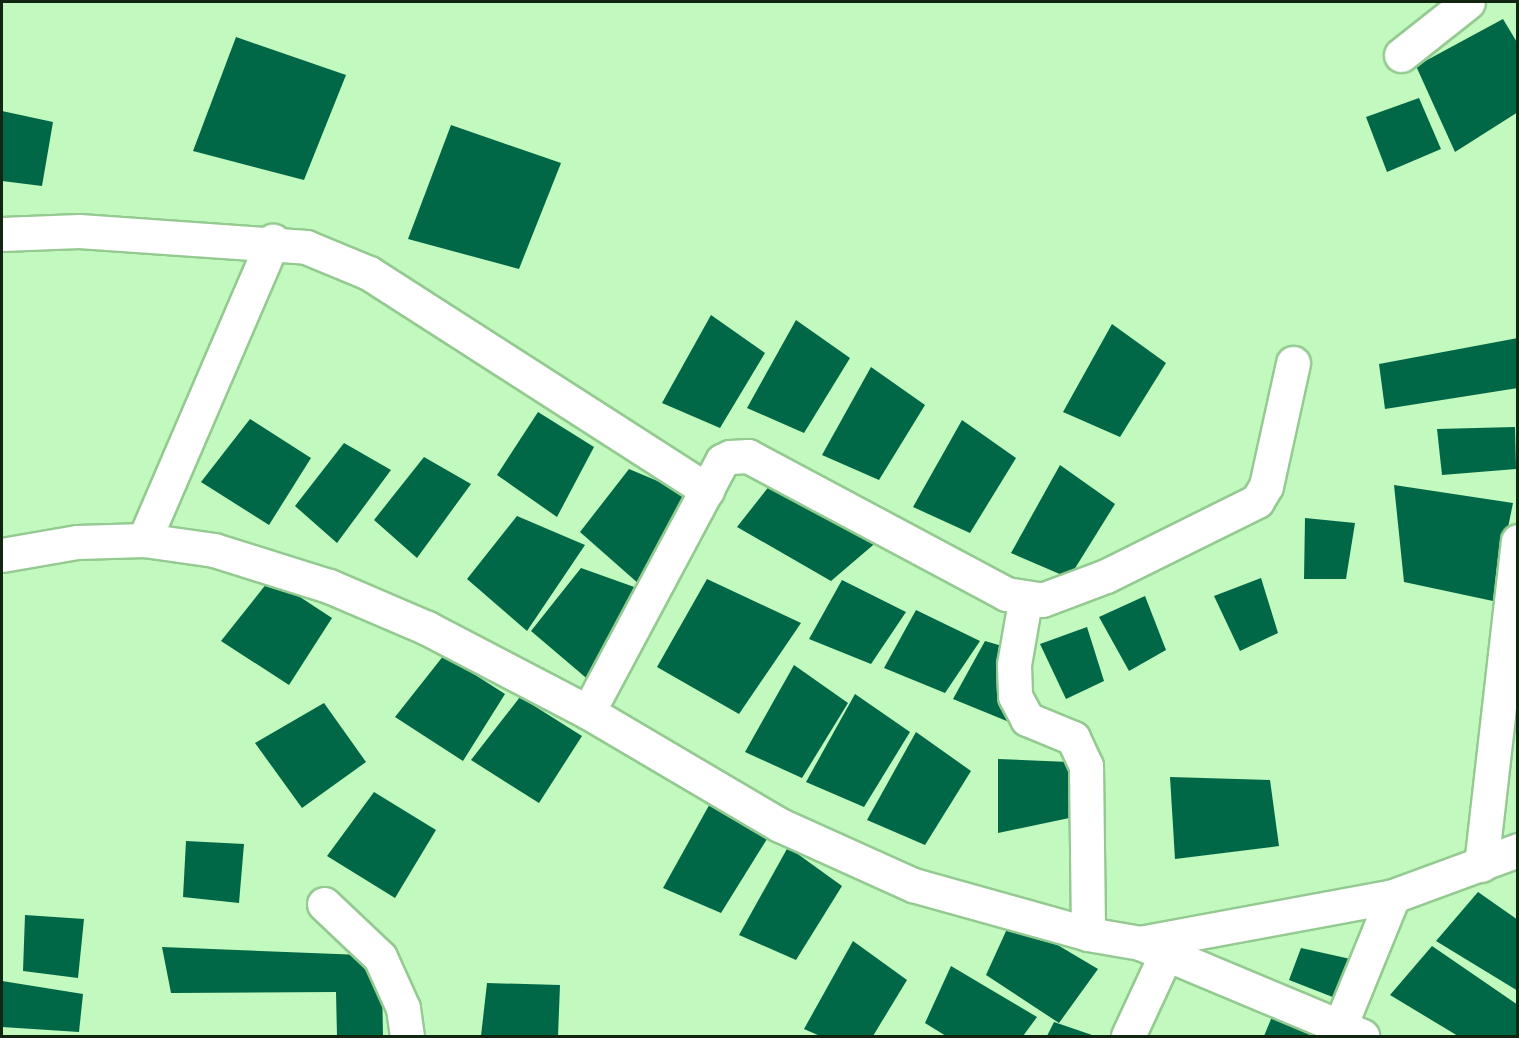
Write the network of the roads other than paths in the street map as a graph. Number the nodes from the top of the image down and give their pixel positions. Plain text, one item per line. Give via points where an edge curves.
1 (1468, 2) edge
2 (1401, 55) dead end
3 (2, 234) edge
4 (273, 241) junction
5 (1293, 363) dead end
6 (707, 490) junction
7 (144, 540) junction
8 (1518, 541) edge
9 (2, 555) edge
10 (1025, 601) junction
11 (588, 712) junction
12 (1518, 850) edge
13 (1482, 865) junction
14 (1393, 897) junction
15 (324, 904) dead end
16 (1088, 934) junction
17 (1153, 949) junction
18 (1345, 1033) edge
19 (407, 1036) edge
20 (1128, 1036) edge

1 - 2 street
3 - 4 street via 80,231
4 - 6 street via 306,248 369,273
4 - 7 street
5 - 10 street via 1266,486 1257,501 1106,576
6 - 10 street via 722,461 748,456
6 - 11 street
7 - 9 street via 77,542
7 - 11 street via 214,550 329,586 427,628
8 - 13 street
10 - 16 street via 1014,664 1015,696 1027,719 1073,738 1086,766
11 - 16 street via 780,825 903,880
12 - 13 street
13 - 14 street
14 - 17 street
14 - 18 street
15 - 19 street via 380,957 403,1008
16 - 17 street
17 - 18 street
17 - 20 street

